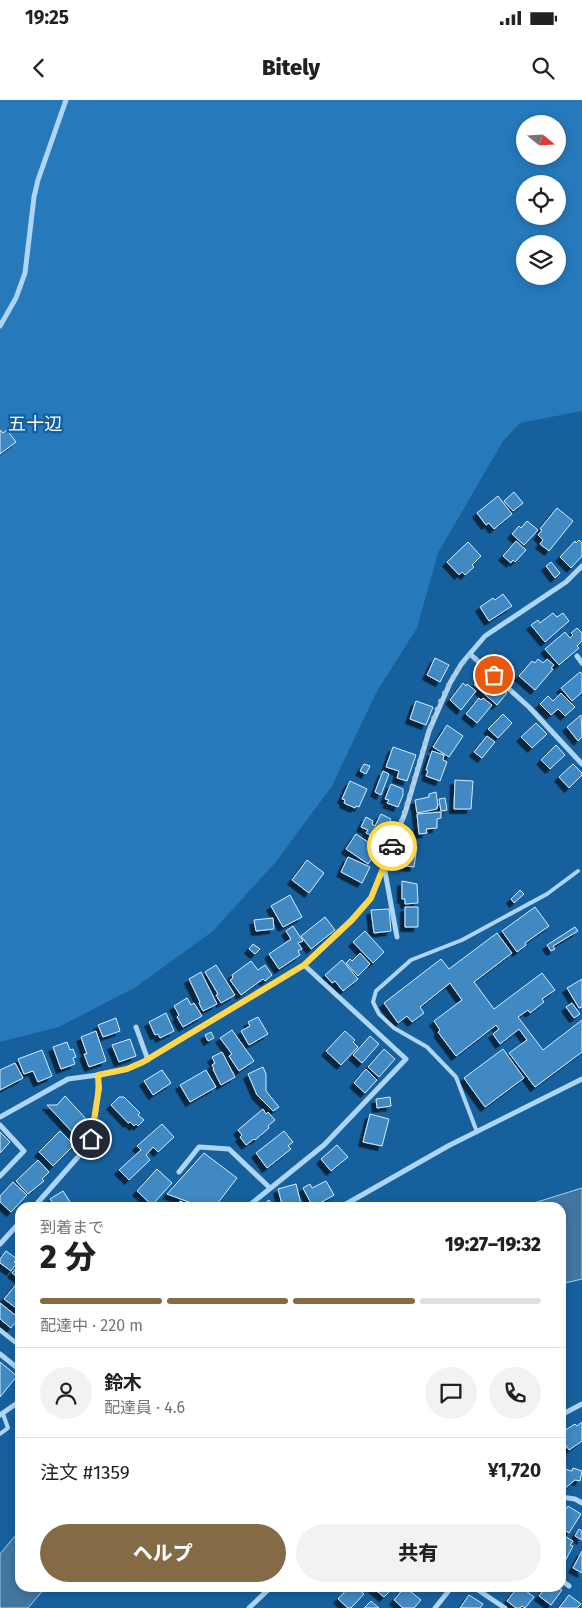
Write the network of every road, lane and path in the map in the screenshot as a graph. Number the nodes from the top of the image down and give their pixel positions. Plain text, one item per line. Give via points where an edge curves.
1 (66, 100) edge
2 (0, 326) edge
3 (582, 566) edge
4 (470, 654) junction
5 (577, 656) dead end
6 (582, 663) edge
7 (582, 764) edge
8 (384, 865) junction
9 (578, 871) dead end
10 (397, 937) dead end
11 (304, 965) junction
12 (136, 1027) dead end
13 (148, 1060) junction
14 (98, 1075) junction
15 (582, 1079) edge
16 (0, 1117) edge
17 (0, 1125) edge
18 (477, 1132) junction
19 (179, 1172) dead end
20 (0, 1176) edge
21 (270, 1188) junction
22 (38, 1202) edge
23 (253, 1202) edge
24 (350, 1202) edge
25 (15, 1228) edge
26 (0, 1244) edge
27 (0, 1330) edge
28 (15, 1342) edge
29 (0, 1354) edge
30 (15, 1366) edge
31 (15, 1404) edge
32 (582, 1405) edge
33 (566, 1413) edge
34 (1, 1414) edge
35 (0, 1434) edge
36 (566, 1498) edge
37 (582, 1503) edge
38 (566, 1583) edge
39 (570, 1586) dead end
40 (266, 1592) edge
41 (448, 1592) edge
42 (481, 1592) edge
43 (249, 1608) edge
44 (435, 1608) edge
45 (505, 1608) edge

1 - 2 street via 38,180 25,273 16,298
3 - 4 street via 566,582 485,636
4 - 7 street via 529,707
4 - 8 street via 450,683 429,731 405,813
5 - 6 street
8 - 10 street
8 - 11 street via 371,898
9 - 18 lane via 547,894 471,935 411,960 376,991 373,1002 379,1014 394,1028 427,1047 456,1077
11 - 13 street
11 - 21 street via 406,1059 324,1145
12 - 13 street
13 - 14 street via 127,1069
14 - 16 street via 68,1079
14 - 22 street via 91,1139 86,1149
15 - 18 street
17 - 20 street via 24,1151
18 - 24 street
19 - 21 street via 200,1147 229,1149
21 - 23 street
25 - 26 street
27 - 28 street
29 - 30 street
31 - 34 street
32 - 33 street
34 - 35 lane via 8,1428
36 - 37 street
38 - 39 street
40 - 43 street
41 - 44 street
42 - 45 street

